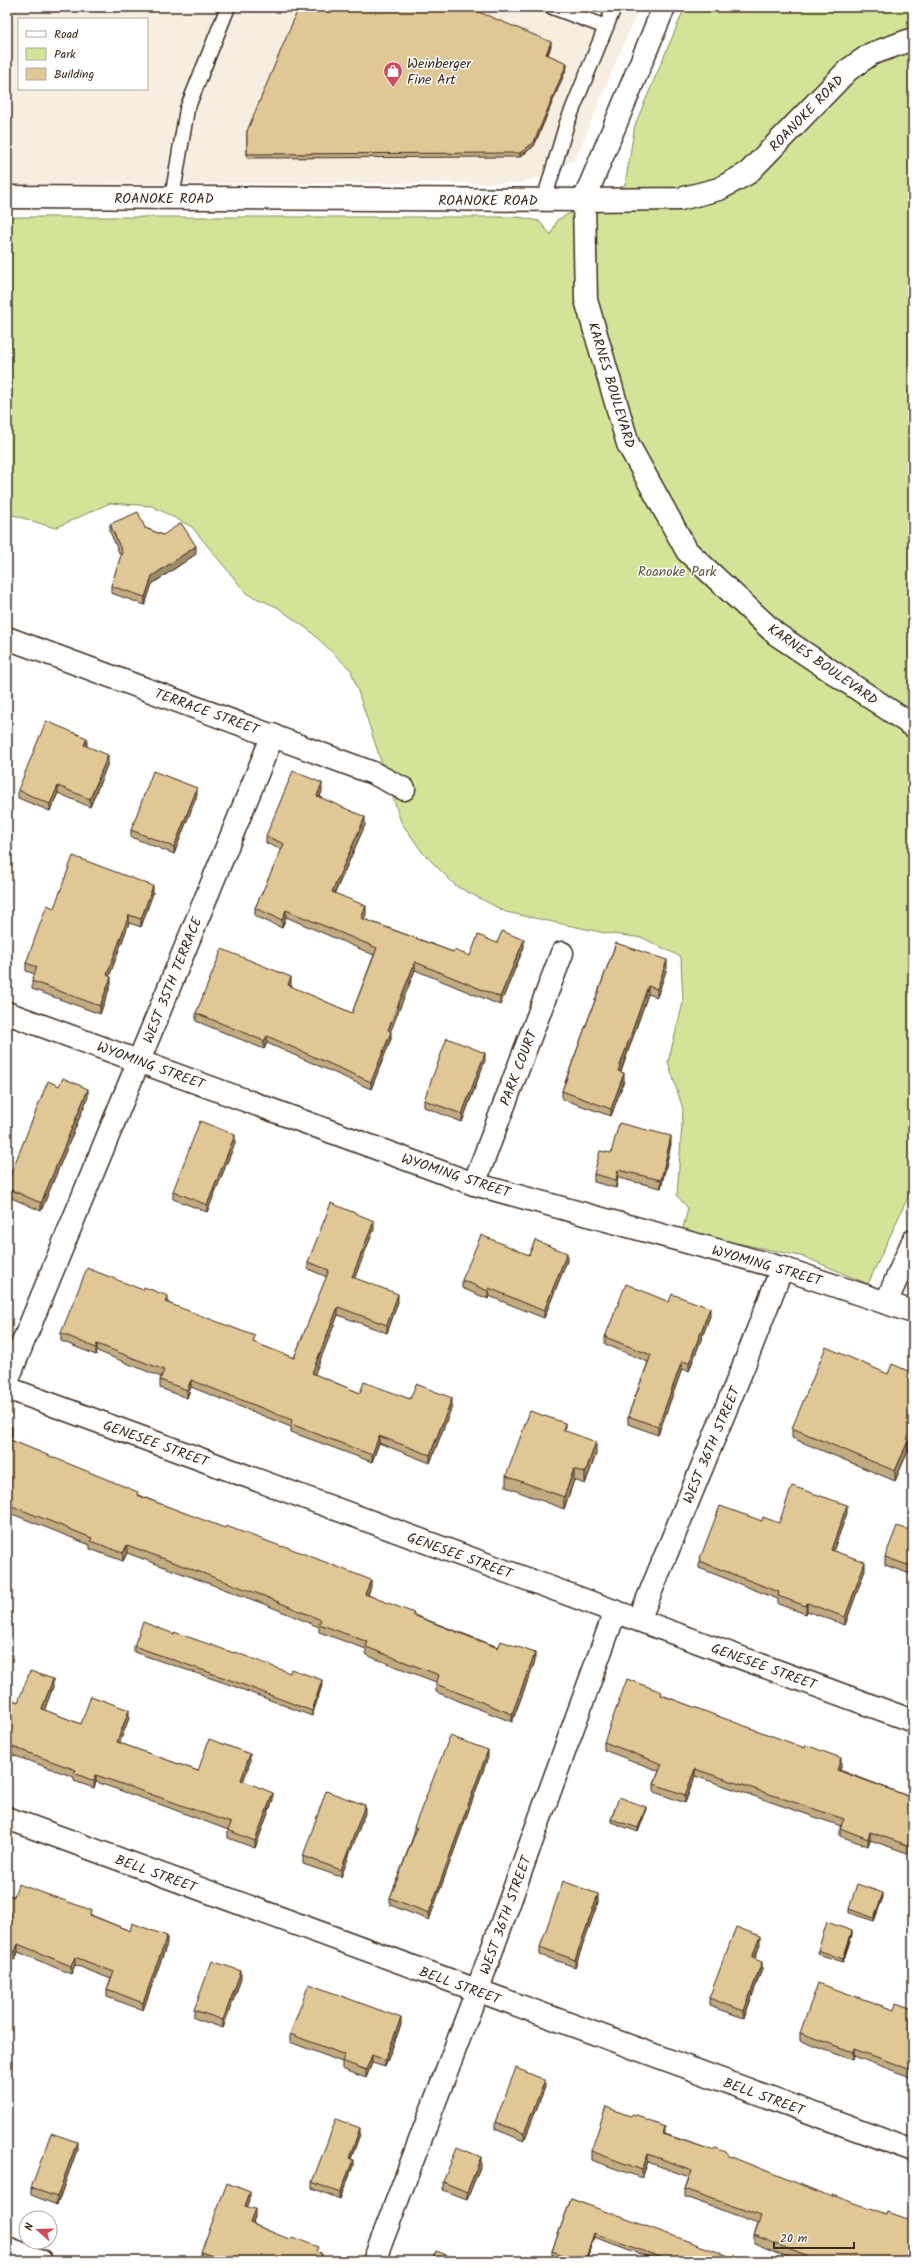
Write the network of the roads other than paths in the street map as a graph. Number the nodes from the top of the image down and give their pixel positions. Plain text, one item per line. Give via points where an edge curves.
1 (228, 7) edge
2 (552, 7) edge
3 (614, 7) edge
4 (664, 7) edge
5 (606, 27) junction
6 (913, 39) edge
7 (7, 197) edge
8 (172, 198) junction
9 (544, 200) junction
10 (584, 200) junction
11 (7, 638) edge
12 (913, 726) edge
13 (273, 735) junction
14 (404, 789) dead end
15 (562, 953) dead end
16 (7, 1013) edge
17 (139, 1061) junction
18 (474, 1184) junction
19 (913, 1241) edge
20 (782, 1268) junction
21 (886, 1303) junction
22 (913, 1312) edge
23 (7, 1381) edge
24 (7, 1388) edge
25 (615, 1612) junction
26 (639, 1620) junction
27 (913, 1721) edge
28 (7, 1818) edge
29 (477, 1991) junction
30 (913, 2150) edge
31 (7, 2248) edge
32 (41, 2261) edge
33 (374, 2261) edge

1 - 8 lane via 187,108
2 - 5 lane
3 - 5 lane
4 - 10 street, KARNES BOULEVARD
5 - 9 lane via 567,123
6 - 10 street, ROANOKE ROAD via 871,54 848,70 748,173 719,189 680,199
7 - 8 street, ROANOKE ROAD
8 - 9 street, ROANOKE ROAD
9 - 10 street, ROANOKE ROAD
10 - 12 street, KARNES BOULEVARD via 586,300 628,444 687,551 776,634
11 - 13 street, TERRACE STREET
13 - 14 street, TERRACE STREET via 372,773
13 - 17 street, WEST 35TH TERRACE
15 - 18 street, PARK COURT
16 - 17 street, WYOMING STREET
17 - 18 street, WYOMING STREET
17 - 23 street, WEST 35TH TERRACE
18 - 20 street, WYOMING STREET
19 - 21 street
20 - 21 street, WYOMING STREET
20 - 26 street, WEST 36TH STREET
21 - 22 street, WYOMING STREET
24 - 25 street, GENESEE STREET
25 - 26 street, GENESEE STREET
25 - 29 street, WEST 36TH STREET
26 - 27 street, GENESEE STREET
28 - 29 street, BELL STREET
29 - 30 street, BELL STREET
29 - 33 street, WEST 36TH STREET
31 - 32 street

